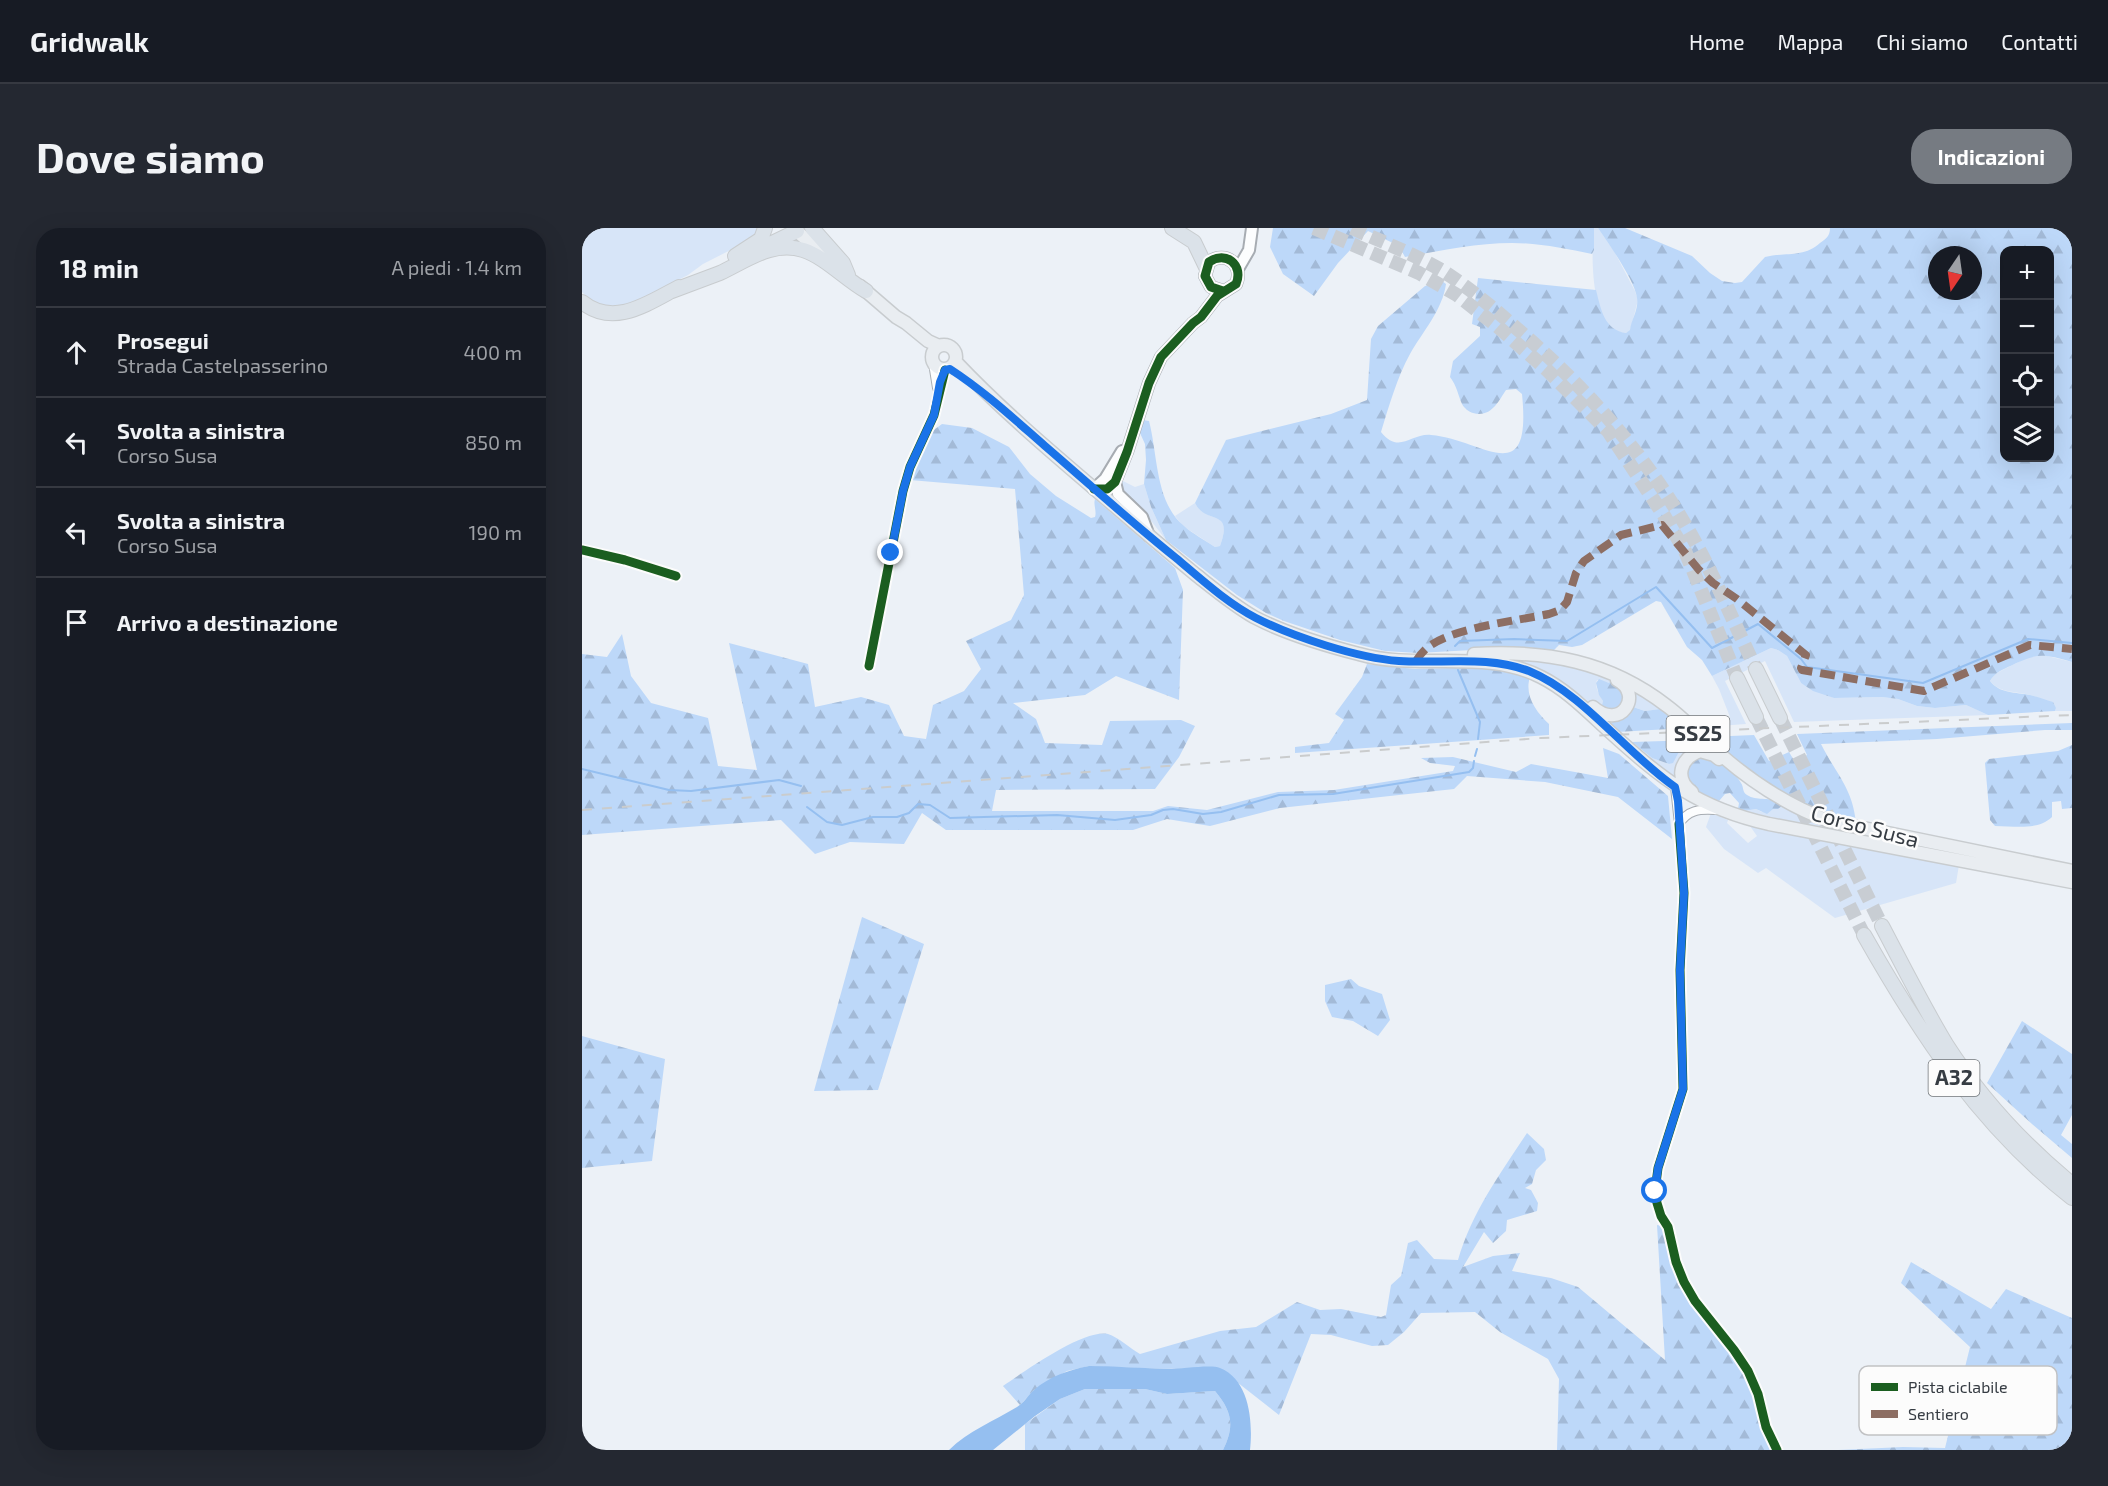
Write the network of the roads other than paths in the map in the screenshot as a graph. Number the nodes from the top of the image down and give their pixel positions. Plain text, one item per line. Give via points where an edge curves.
1 (765, 228) edge
2 (812, 228) edge
3 (1172, 228) edge
4 (795, 229) edge
5 (1251, 232) edge
6 (1224, 258) junction
7 (718, 267) junction
8 (1206, 267) junction
9 (1238, 269) junction
10 (848, 275) junction
11 (1208, 284) junction
12 (672, 291) junction
13 (866, 291) junction
14 (1223, 291) junction
15 (582, 302) edge
16 (1193, 322) junction
17 (934, 355) junction
18 (950, 367) junction
19 (938, 392) junction
20 (1130, 441) junction
21 (1115, 482) junction
22 (1094, 489) junction
23 (1150, 537) junction
24 (582, 550) edge
25 (676, 576) dead end
26 (1416, 661) junction
27 (1576, 661) junction
28 (869, 666) dead end
29 (1756, 669) tunnel mouth
30 (1737, 678) tunnel mouth
31 (1551, 682) junction
32 (1756, 717) tunnel mouth
33 (1780, 718) tunnel mouth
34 (1757, 783) junction
35 (1675, 787) junction
36 (1719, 810) junction
37 (1679, 824) junction
38 (2072, 871) edge
39 (2072, 882) edge
40 (1882, 926) tunnel mouth
41 (1864, 935) tunnel mouth
42 (2072, 1184) edge
43 (2072, 1198) edge
44 (1777, 1450) edge

1 - 7 highway via 761,239
2 - 10 highway via 843,263
3 - 8 highway via 1194,242
4 - 7 highway
4 - 10 main road, SS25
5 - 6 street via 1239,252
5 - 9 street via 1249,250
6 - 8 street via 1214,259
6 - 9 street via 1233,261
7 - 12 highway
8 - 11 street
9 - 14 street via 1236,284
10 - 13 main road, SS25
11 - 14 street
11 - 16 street
12 - 13 highway via 757,254 791,248 816,256
12 - 15 highway via 618,314 602,313
13 - 17 main road, SS25 via 928,341
14 - 16 street
16 - 20 street via 1156,364
17 - 18 main road, SS25 via 938,368
17 - 18 main road, SS25 via 946,345 952,348 956,354
17 - 19 street
18 - 19 street
18 - 22 main road, Corso Susa / SS25
19 - 28 street via 934,415 903,491
20 - 21 street
20 - 22 street
21 - 22 street via 1107,489
21 - 23 street via 1118,494 1142,517
22 - 23 main road, Corso Susa / SS25
23 - 26 main road, Corso Susa / SS25 via 1228,599 1262,620 1363,655
24 - 25 street
26 - 27 main road, Corso Susa / SS25 via 1527,653
26 - 31 main road, Corso Susa / SS25 via 1504,664
27 - 31 main road via 1624,684 1629,696 1624,711 1602,715 1570,689
27 - 34 main road, Corso Susa / SS25 via 1622,677 1654,697
29 - 33 highway
30 - 32 highway
31 - 35 main road, Corso Susa / SS25
34 - 36 main road via 1741,777 1707,752 1690,756 1681,769 1683,783
34 - 38 main road, Corso Susa / SS25 via 1829,821
35 - 36 main road, Corso Susa / SS25
35 - 37 street
36 - 37 street via 1695,811 1684,816
36 - 39 main road, Corso Susa / SS25 via 1769,824
37 - 44 street via 1684,893 1680,970 1683,1089 1658,1168 1655,1191 1684,1282 1748,1371
40 - 42 highway, A32 via 1941,1035 1971,1079 2023,1140
41 - 43 highway, A32 via 1917,1024 1970,1099 1998,1131

